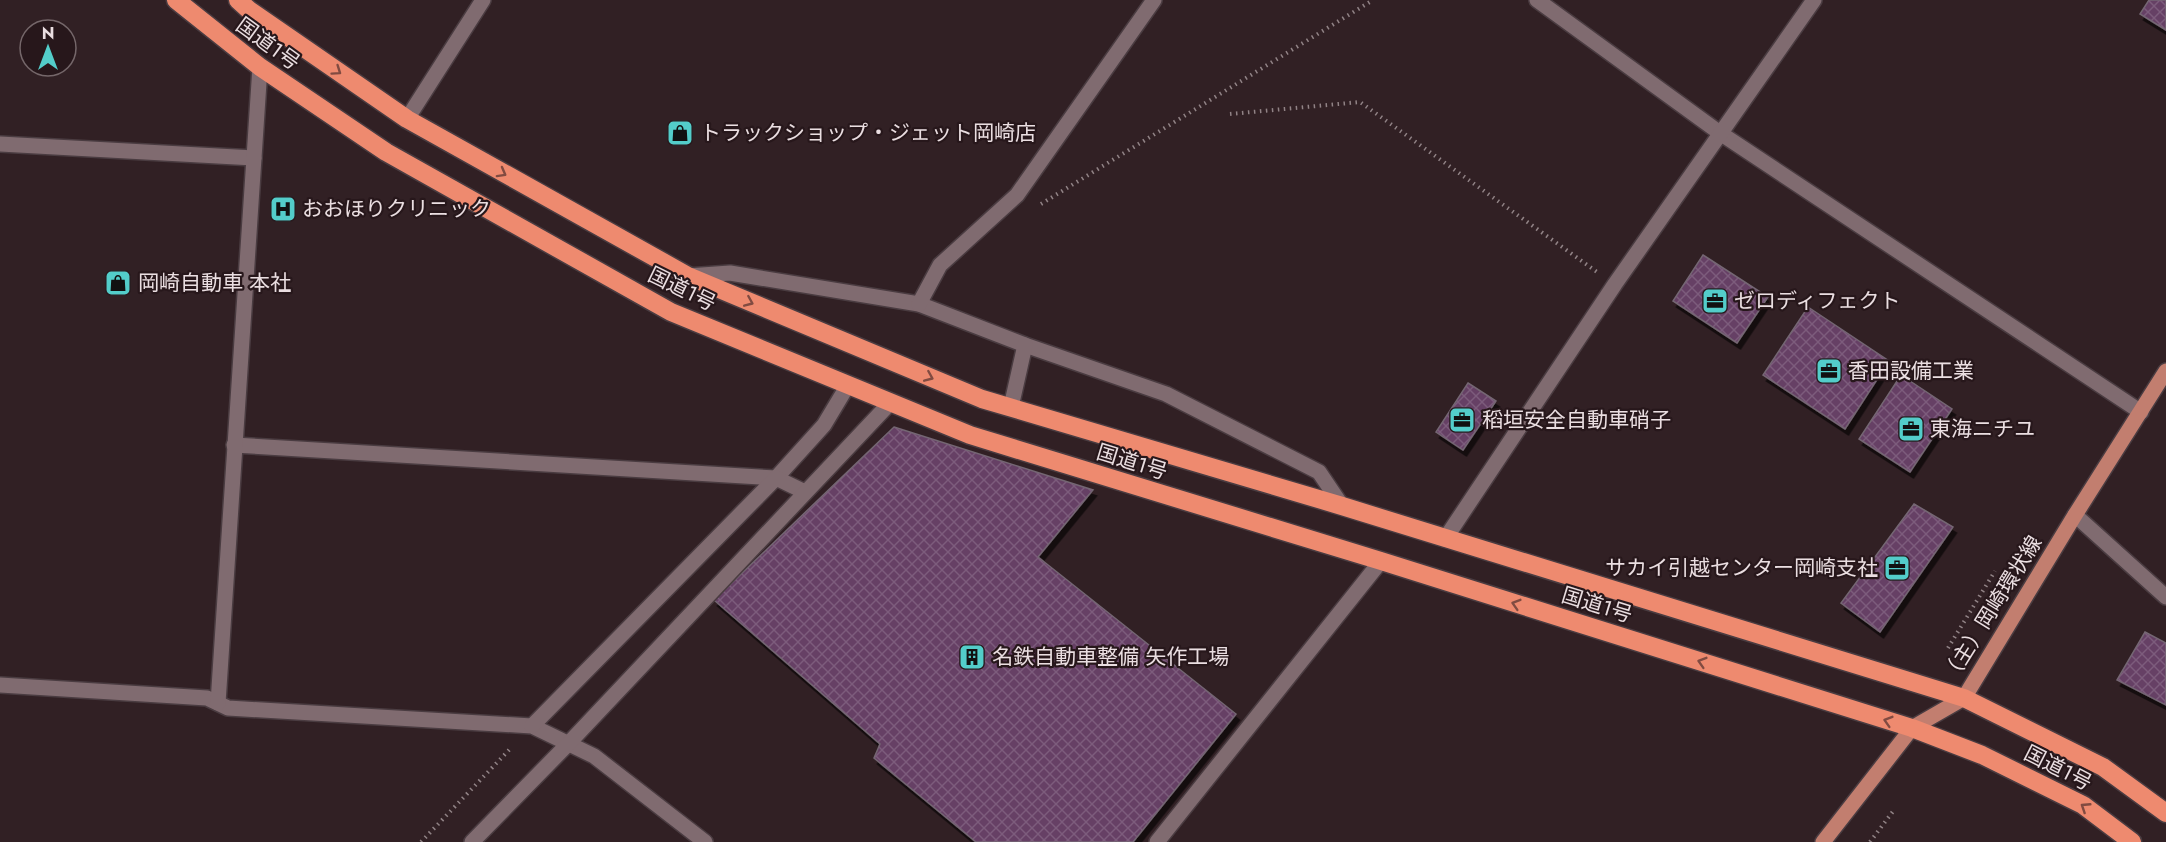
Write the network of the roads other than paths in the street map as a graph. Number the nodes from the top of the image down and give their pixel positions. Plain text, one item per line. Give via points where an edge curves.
1 (176, 0) edge
2 (238, 0) edge
3 (483, 0) edge
4 (1154, 0) edge
5 (1537, 0) edge
6 (1814, 0) edge
7 (260, 67) junction
8 (407, 119) junction
9 (1720, 133) junction
10 (0, 144) edge
11 (254, 158) junction
12 (688, 276) junction
13 (919, 304) junction
14 (1024, 345) junction
15 (2166, 370) edge
16 (848, 385) junction
17 (890, 403) junction
18 (1011, 407) junction
19 (2141, 412) junction
20 (234, 445) junction
21 (776, 478) junction
22 (805, 492) junction
23 (1342, 506) junction
24 (2075, 515) junction
25 (1445, 539) junction
26 (1381, 561) junction
27 (2166, 597) edge
28 (0, 685) edge
29 (1964, 698) junction
30 (218, 703) junction
31 (532, 726) junction
32 (1912, 728) junction
33 (568, 744) junction
34 (2166, 813) edge
35 (472, 842) edge
36 (705, 842) edge
37 (1157, 842) edge
38 (1823, 842) edge
39 (2132, 842) edge

1 - 7 highway, 国道1号
2 -> 8 highway, 国道1号
3 - 8 street
4 - 13 street via 1017,195 940,265
5 - 9 street
6 - 9 street
7 - 11 street
7 - 16 highway, 国道1号 via 386,152 671,312
8 -> 12 highway, 国道1号
9 - 19 street
9 - 25 street
10 - 11 street
11 - 20 street
12 - 13 street via 730,273
12 -> 18 highway, 国道1号 via 982,399
13 - 14 street
14 - 18 street
14 - 23 street via 1166,394 1319,472
15 - 19 main road, （主）岡崎環状線
16 - 17 highway, 国道1号
16 - 21 street via 824,425
17 - 22 street
17 - 26 highway, 国道1号 via 970,435
18 - 23 highway, 国道1号
19 - 24 main road, （主）岡崎環状線
20 - 21 street
20 - 30 street
21 - 22 street
21 - 31 street
22 - 33 street
23 - 25 highway, 国道1号
24 - 27 street
24 - 29 main road, （主）岡崎環状線
25 - 29 highway, 国道1号
32 -> 26 highway, 国道1号
26 - 37 street
28 - 30 street via 207,698
29 - 32 main road, （主）岡崎環状線
29 - 34 highway, 国道1号 via 2103,767
30 - 31 street via 228,708
31 - 33 street
32 - 38 main road, （主）岡崎環状線
39 -> 32 highway, 国道1号 via 2083,805 1982,755
33 - 35 street
33 - 36 street via 594,756

